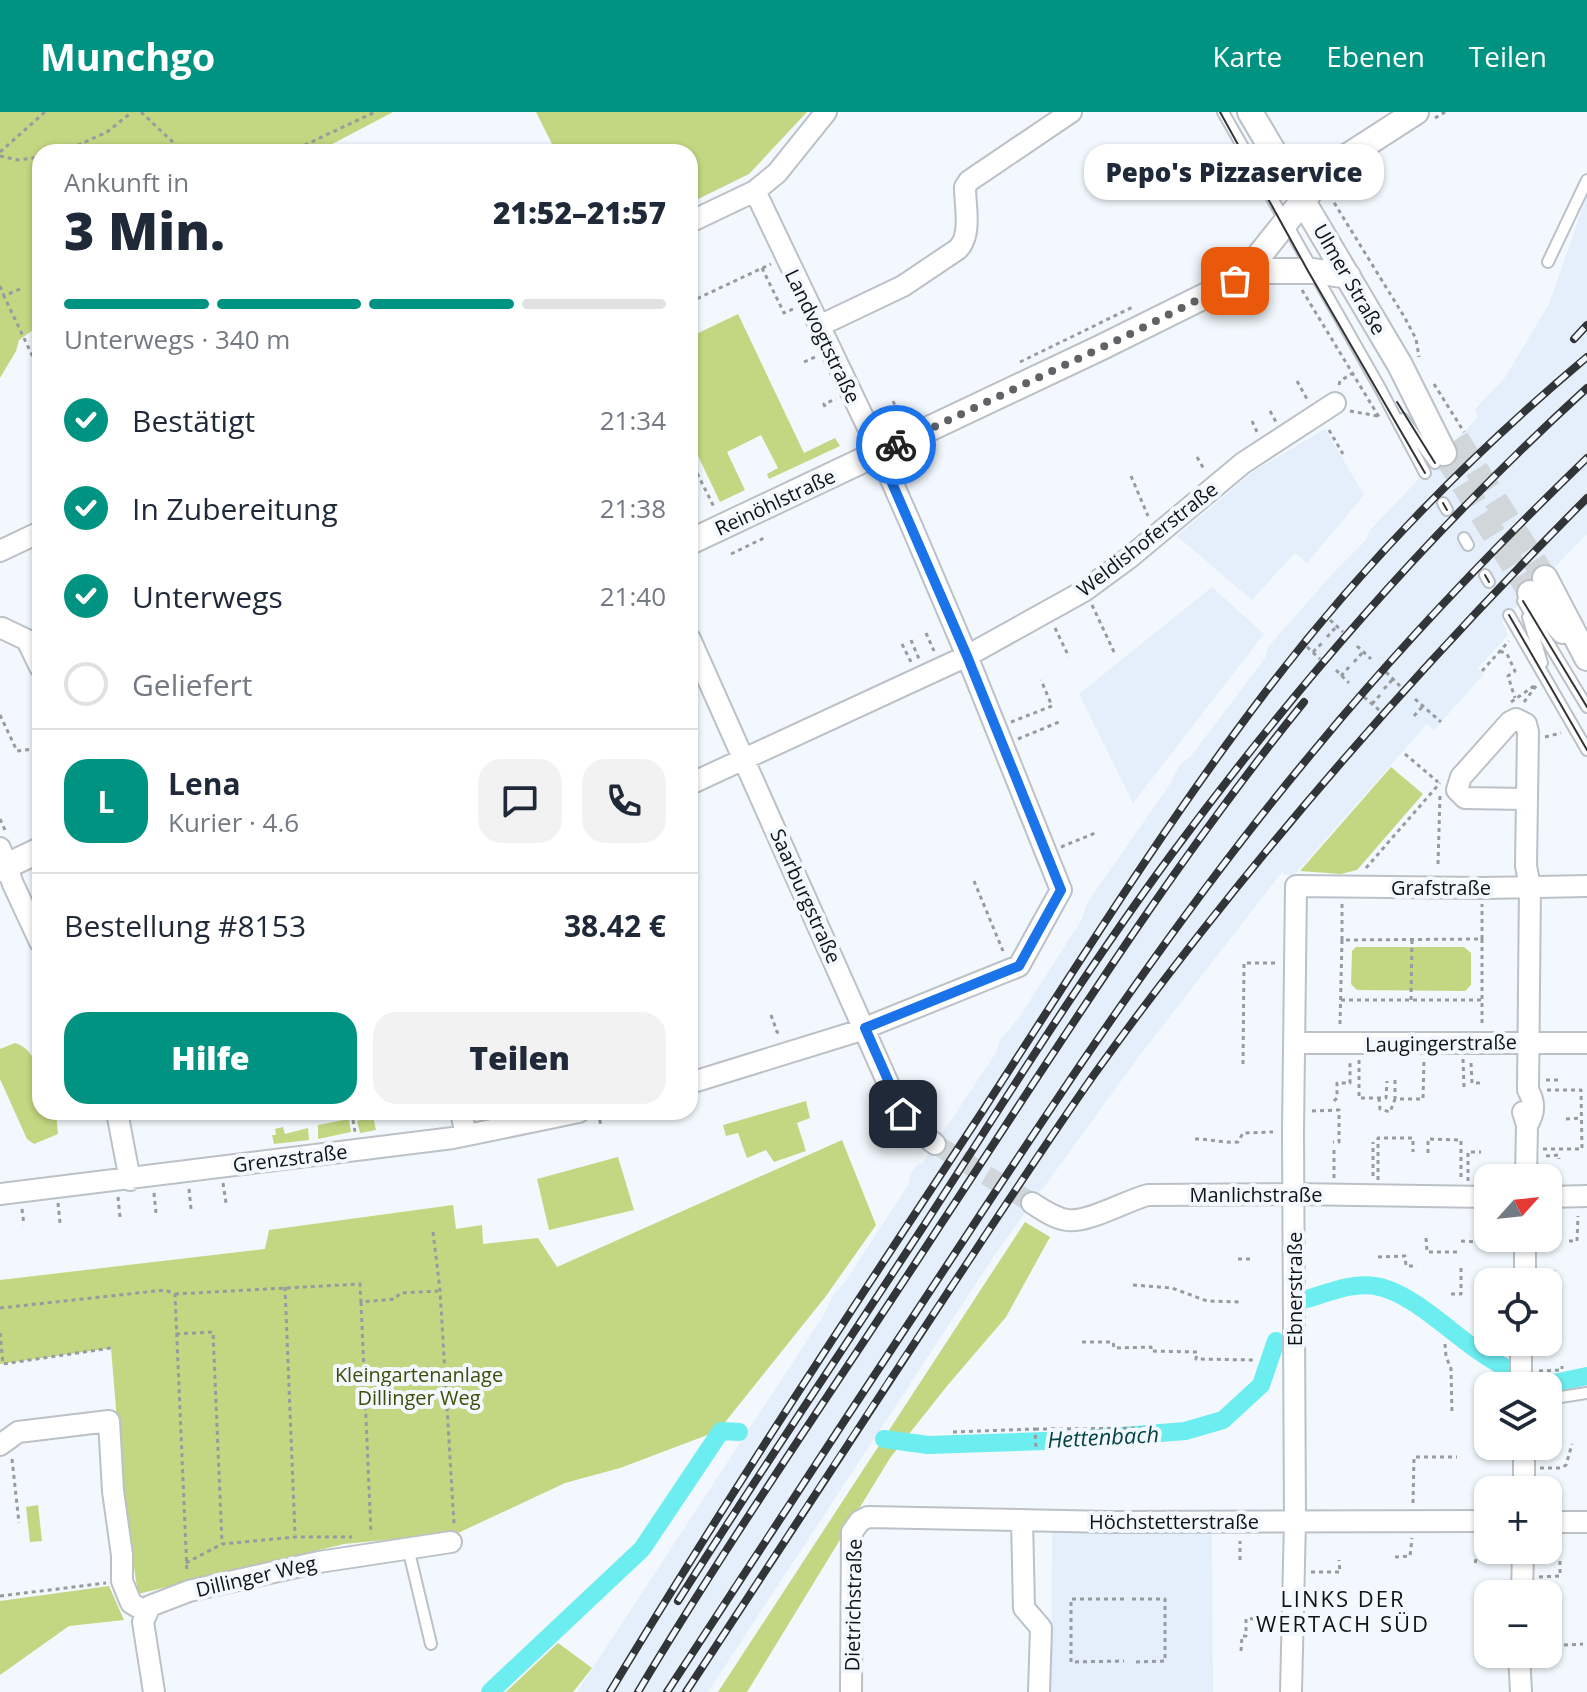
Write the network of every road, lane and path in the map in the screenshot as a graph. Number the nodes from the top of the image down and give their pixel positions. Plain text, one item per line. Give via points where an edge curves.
1 (45, 112) edge
2 (132, 112) edge
3 (141, 112) edge
4 (375, 112) edge
5 (826, 112) edge
6 (1071, 112) edge
7 (1223, 112) edge
8 (1250, 112) edge
9 (1416, 112) edge
10 (81, 144) edge
11 (175, 144) edge
12 (307, 144) edge
13 (0, 154) edge
14 (32, 158) edge
15 (1587, 180) edge
16 (1311, 189) junction
17 (755, 191) junction
18 (698, 218) edge
19 (1286, 222) junction
20 (786, 257) junction
21 (1548, 262) dead end
22 (762, 268) junction
23 (1247, 271) junction
24 (1303, 271) junction
25 (1348, 276) junction
26 (0, 286) edge
27 (20, 289) dead end
28 (4, 296) junction
29 (698, 298) edge
30 (807, 302) junction
31 (1145, 302) dead end
32 (819, 326) junction
33 (32, 355) edge
34 (1016, 364) dead end
35 (1412, 365) junction
36 (1427, 373) dead end
37 (1380, 388) junction
38 (1327, 408) junction
39 (1378, 416) junction
40 (901, 419) dead end
41 (1386, 429) dead end
42 (875, 443) junction
43 (1450, 447) junction
44 (1343, 454) dead end
45 (1425, 473) dead end
46 (698, 474) edge
47 (1131, 476) dead end
48 (720, 514) junction
49 (1162, 530) junction
50 (698, 535) edge
51 (32, 536) edge
52 (766, 537) dead end
53 (0, 551) edge
54 (731, 554) dead end
55 (1084, 591) junction
56 (1533, 591) junction
57 (1048, 612) junction
58 (1509, 615) dead end
59 (1330, 620) dead end
60 (1337, 626) junction
61 (2, 628) dead end
62 (1343, 632) dead end
63 (1327, 637) dead end
64 (1323, 642) dead end
65 (1506, 644) dead end
66 (1357, 646) dead end
67 (1307, 647) dead end
68 (32, 650) edge
69 (1500, 651) junction
70 (1114, 652) dead end
71 (1313, 652) junction
72 (1363, 652) junction
73 (967, 656) junction
74 (698, 657) edge
75 (1069, 657) dead end
76 (1587, 658) edge
77 (1320, 659) dead end
78 (1371, 659) dead end
79 (1354, 662) dead end
80 (1350, 666) dead end
81 (1336, 670) dead end
82 (1482, 671) dead end
83 (1386, 672) dead end
84 (1341, 676) junction
85 (1393, 679) junction
86 (1041, 680) dead end
87 (1548, 680) junction
88 (1349, 683) dead end
89 (1400, 686) dead end
90 (1364, 697) dead end
91 (1515, 698) dead end
92 (1415, 699) dead end
93 (1372, 704) junction
94 (1423, 706) junction
95 (1587, 707) edge
96 (1379, 710) dead end
97 (0, 715) edge
98 (1414, 716) dead end
99 (1059, 722) dead end
100 (1441, 722) dead end
101 (1571, 724) junction
102 (1000, 736) junction
103 (1587, 738) edge
104 (32, 749) edge
105 (1587, 750) edge
106 (1405, 754) dead end
107 (744, 759) junction
108 (698, 780) edge
109 (1527, 799) junction
110 (1095, 833) dead end
111 (32, 852) edge
112 (1046, 853) junction
113 (2, 861) edge
114 (1438, 864) dead end
115 (974, 881) dead end
116 (1296, 886) joint
117 (1530, 886) junction
118 (1587, 886) edge
119 (1343, 887) junction
120 (1482, 888) junction
121 (32, 925) edge
122 (1482, 939) junction
123 (1342, 940) junction
124 (1412, 940) junction
125 (1296, 964) junction
126 (1010, 970) junction
127 (1341, 1000) junction
128 (1411, 1000) junction
129 (1481, 1000) junction
130 (771, 1015) dead end
131 (865, 1028) junction
132 (1295, 1043) junction
133 (1425, 1043) junction
134 (1472, 1043) junction
135 (1528, 1043) junction
136 (1587, 1043) edge
137 (1349, 1044) junction
138 (792, 1052) junction
139 (1243, 1064) dead end
140 (1395, 1080) dead end
141 (698, 1081) edge
142 (1387, 1081) dead end
143 (1482, 1083) dead end
144 (1464, 1087) dead end
145 (1528, 1090) junction
146 (1379, 1098) junction
147 (1395, 1099) junction
148 (1334, 1101) dead end
149 (1581, 1118) junction
150 (1566, 1119) dead end
151 (119, 1120) edge
152 (463, 1120) edge
153 (540, 1120) edge
154 (600, 1120) edge
155 (1293, 1121) junction
156 (601, 1126) dead end
157 (466, 1135) junction
158 (1195, 1139) dead end
159 (1333, 1142) dead end
160 (1373, 1142) dead end
161 (935, 1144) tunnel mouth
162 (1526, 1149) junction
163 (1334, 1150) dead end
164 (1413, 1152) dead end
165 (1481, 1152) dead end
166 (1428, 1153) dead end
167 (1526, 1164) edge
168 (130, 1180) junction
169 (0, 1194) edge
170 (1293, 1194) junction
171 (1333, 1195) junction
172 (1375, 1195) junction
173 (1582, 1196) edge
174 (1472, 1197) edge
175 (1562, 1197) edge
176 (1032, 1203) tunnel mouth
177 (433, 1232) dead end
178 (1426, 1238) dead end
179 (1461, 1241) dead end
180 (1569, 1241) dead end
181 (1474, 1242) edge
182 (1461, 1252) dead end
183 (1378, 1257) dead end
184 (1238, 1259) dead end
185 (1250, 1259) dead end
186 (1417, 1266) dead end
187 (1461, 1268) dead end
188 (1133, 1285) dead end
189 (285, 1287) junction
190 (440, 1290) junction
191 (175, 1294) junction
192 (1451, 1294) dead end
193 (361, 1302) junction
194 (1240, 1302) dead end
195 (0, 1308) edge
196 (0, 1333) edge
197 (176, 1334) junction
198 (1082, 1342) dead end
199 (1445, 1344) dead end
200 (111, 1348) dead end
201 (1253, 1360) dead end
202 (1562, 1366) dead end
203 (1533, 1372) edge
204 (1587, 1393) edge
205 (1562, 1399) edge
206 (1452, 1414) dead end
207 (1147, 1428) dead end
208 (1035, 1431) junction
209 (953, 1432) dead end
210 (5, 1442) edge
211 (1572, 1444) dead end
212 (1036, 1449) dead end
213 (1457, 1457) dead end
214 (1524, 1460) edge
215 (1524, 1467) junction
216 (1524, 1476) edge
217 (1022, 1520) junction
218 (1295, 1520) junction
219 (860, 1521) joint
220 (1413, 1521) junction
221 (1474, 1521) edge
222 (1562, 1522) edge
223 (1587, 1522) edge
224 (19, 1523) dead end
225 (453, 1535) joint
226 (295, 1537) junction
227 (356, 1537) dead end
228 (371, 1538) dead end
229 (222, 1544) junction
230 (408, 1548) junction
231 (1395, 1557) dead end
232 (1339, 1560) dead end
233 (186, 1563) junction
234 (1560, 1564) edge
235 (1293, 1572) junction
236 (1543, 1580) edge
237 (122, 1581) junction
238 (189, 1591) junction
239 (0, 1596) edge
240 (1124, 1599) dead end
241 (1132, 1599) dead end
242 (146, 1612) junction
243 (1292, 1618) junction
244 (431, 1644) dead end
245 (1583, 1644) dead end
246 (1562, 1645) edge
247 (1241, 1651) dead end
248 (1124, 1661) dead end
249 (1132, 1662) dead end
250 (1521, 1668) edge
251 (158, 1690) edge
252 (851, 1692) edge
253 (1039, 1692) edge
254 (1291, 1692) edge
255 (1521, 1692) edge

1 - 13 path
2 - 10 path
3 - 11 path
4 - 12 path
5 - 17 street via 777,173
6 - 32 street via 969,181 966,235 958,249 903,286
7 - 19 lane
8 - 16 street, Ulmer Straße
9 - 16 street, Reinöhlstraße via 1329,168
13 - 14 path
15 - 21 lane
16 - 19 street, Reinöhlstraße
16 - 25 street, Ulmer Straße
16 - 35 path via 1405,318 1416,339
17 - 18 street
17 - 20 street, Landvogtstraße
19 - 23 street, Reinöhlstraße
19 - 24 lane
20 - 22 path
20 - 30 street, Landvogtstraße
22 - 29 path
22 - 30 path via 782,315
23 - 24 street
23 - 42 street, Reinöhlstraße via 1194,303
24 - 25 street
24 - 37 lane
24 - 39 path
25 - 35 street, Ulmer Straße
26 - 28 path
27 - 28 path
28 - 33 path
30 - 32 street, Landvogtstraße
31 - 34 path
32 - 42 street, Landvogtstraße
35 - 43 street, Ulmer Straße
36 - 43 path
37 - 43 lane
37 - 45 lane
38 - 39 path
38 - 44 path
38 - 49 street, Weldishoferstraße via 1243,463
39 - 41 path
40 - 42 path
42 - 48 street, Reinöhlstraße
42 - 73 street, Landvogtstraße
46 - 48 path
47 - 49 path via 1147,515
48 - 50 street, Reinöhlstraße
49 - 55 street, Weldishoferstraße
51 - 53 street
52 - 54 path
55 - 57 street, Weldishoferstraße
55 - 70 path
56 - 76 street
56 - 87 lane
56 - 95 lane
57 - 73 street, Weldishoferstraße
57 - 75 path
58 - 87 lane
59 - 60 path
60 - 62 path
60 - 63 path
61 - 68 street via 27,640
64 - 71 path
65 - 69 path
66 - 72 path
67 - 71 path
69 - 82 path
69 - 91 path via 1515,671 1508,676
71 - 77 path
72 - 78 path
72 - 79 path
73 - 102 street, Landvogtstraße
73 - 107 street, Weldishoferstraße
74 - 107 street, Saarburgstraße
80 - 84 path
81 - 84 path
83 - 85 path
84 - 88 path
85 - 89 path
85 - 93 path
86 - 102 path via 1052,706
87 - 101 lane
90 - 93 path
92 - 94 path
93 - 96 path
94 - 98 path
94 - 100 path
97 - 104 path via 17,751
99 - 102 path
101 - 103 lane
101 - 105 lane
102 - 112 street, Landvogtstraße
106 - 114 path via 1440,783
107 - 108 street, Weldishoferstraße
107 - 131 street, Saarburgstraße
109 - 109 street via 1465,798 1457,790 1461,777 1510,722 1522,720 1528,732
109 - 117 street
110 - 112 path
111 - 113 street
112 - 126 street, Landvogtstraße via 1061,890 1019,966
113 - 121 street
115 - 126 path
116 - 119 street, Grafstraße
116 - 125 street, Ebnerstraße
117 - 118 street, Grafstraße
117 - 120 street, Grafstraße
117 - 135 street
119 - 120 street, Grafstraße
119 - 123 path
120 - 122 path
122 - 124 path
122 - 129 path
123 - 124 path
123 - 127 path
124 - 128 path
125 - 132 street, Ebnerstraße
125 - 139 path via 1244,963
126 - 131 street
127 - 128 path
127 - 137 path
128 - 129 path
129 - 134 path
130 - 138 path
131 - 138 street
131 - 161 street, Saarburgstraße via 903,1114
132 - 137 street, Laugingerstraße
132 - 155 street, Ebnerstraße
133 - 134 street, Laugingerstraße
133 - 137 street, Laugingerstraße
133 - 147 path via 1423,1099
134 - 135 street, Laugingerstraße
134 - 143 path via 1472,1083
134 - 144 path
135 - 136 street, Laugingerstraße
135 - 145 street
137 - 146 path via 1359,1098
137 - 148 path via 1350,1083 1337,1083
138 - 141 street
140 - 147 path
142 - 146 path via 1386,1098
145 - 149 path via 1581,1090
145 - 162 street via 1533,1112
146 - 147 path via 1380,1109 1390,1112
149 - 150 path
149 - 162 path via 1582,1149
151 - 168 street
152 - 157 street
153 - 157 street, Grenzstraße
154 - 156 path
155 - 158 path via 1243,1133 1238,1142
155 - 159 path via 1339,1110 1339,1142
155 - 170 street, Ebnerstraße
157 - 168 street, Grenzstraße
160 - 172 path
162 - 167 street
163 - 171 path
164 - 172 path via 1413,1138 1378,1138
165 - 174 path via 1468,1152
166 - 174 path via 1428,1139 1461,1140
168 - 169 street, Grenzstraße
170 - 171 street, Manlichstraße
170 - 176 street, Manlichstraße via 1148,1195 1067,1220
170 - 218 street, Ebnerstraße
171 - 172 street, Manlichstraße
172 - 174 street, Manlichstraße
173 - 175 street
173 - 180 path via 1577,1241
177 - 190 path
178 - 182 path via 1427,1252
179 - 181 path
183 - 186 path via 1405,1256 1406,1266
184 - 185 path
187 - 192 path via 1461,1294
188 - 194 path via 1172,1288 1207,1301
189 - 191 path
189 - 193 path via 360,1284
189 - 226 path
190 - 193 path
190 - 225 path
191 - 195 path via 165,1290
191 - 197 path
193 - 228 path
196 - 200 path via 3,1364
197 - 229 path via 213,1332
197 - 233 path
198 - 201 path via 1197,1352 1196,1359
199 - 206 path
202 - 203 path
204 - 205 lane
207 - 208 path
208 - 209 path
208 - 212 path
210 - 224 path
210 - 237 street via 18,1432 109,1421
211 - 215 path via 1561,1468
213 - 220 path via 1414,1457
214 - 215 street
215 - 216 street
217 - 218 street, Höchstetterstraße
217 - 219 street, Höchstetterstraße
217 - 253 street via 1024,1608 1041,1628
218 - 220 street, Höchstetterstraße
218 - 235 street, Ebnerstraße
219 - 252 street, Dietrichstraße via 852,1532
220 - 221 street, Höchstetterstraße
220 - 231 path via 1410,1556
222 - 223 street
225 - 230 street, Dillinger Weg
226 - 227 path
226 - 229 path
229 - 233 path
230 - 238 street, Dillinger Weg via 319,1562 217,1591
230 - 244 lane
232 - 235 path via 1340,1572
233 - 238 path
234 - 236 path via 1560,1576
235 - 243 street, Ebnerstraße
237 - 239 path
237 - 242 street via 131,1603
238 - 242 street, Dillinger Weg via 157,1602
240 - 248 path via 1071,1599 1070,1628 1071,1662
241 - 249 path via 1165,1599 1165,1661
242 - 251 street via 143,1622
243 - 247 path via 1246,1619
243 - 254 street, Ebnerstraße
245 - 246 path
250 - 255 street

